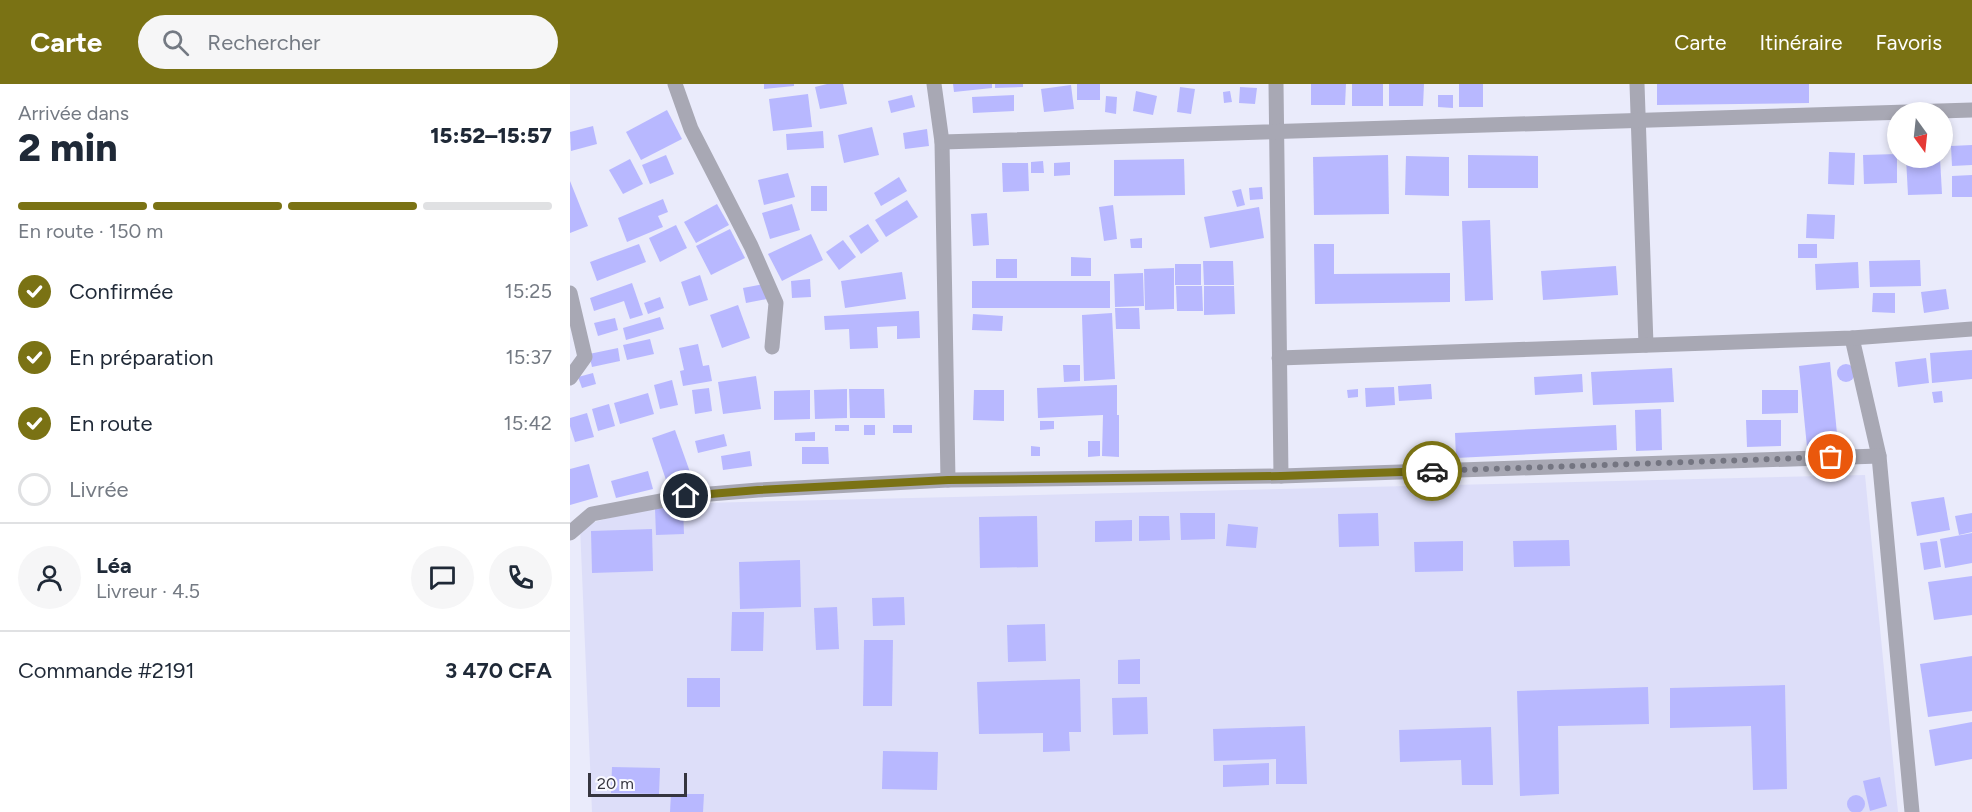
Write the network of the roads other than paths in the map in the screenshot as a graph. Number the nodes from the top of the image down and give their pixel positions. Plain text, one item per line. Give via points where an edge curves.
1 (675, 84) edge
2 (934, 84) edge
3 (1275, 84) edge
4 (1637, 84) edge
5 (1972, 110) edge
6 (1638, 121) junction
7 (1276, 132) junction
8 (942, 142) junction
9 (570, 293) edge
10 (1972, 329) edge
11 (1852, 338) junction
12 (1646, 345) junction
13 (772, 347) dead end
14 (1279, 358) junction
15 (570, 378) edge
16 (1879, 456) junction
17 (1281, 476) junction
18 (948, 480) junction
19 (570, 532) edge
20 (1912, 812) edge

1 - 13 street via 691,129 776,303
2 - 8 street
3 - 7 street
4 - 6 street
5 - 6 street
6 - 7 street
6 - 12 street
7 - 8 street
7 - 14 street
8 - 18 street
9 - 15 street via 585,357
10 - 11 street
11 - 12 street
11 - 16 street
12 - 14 street
14 - 17 street
16 - 17 street
16 - 20 street
17 - 18 street
18 - 19 street via 686,496 592,514

